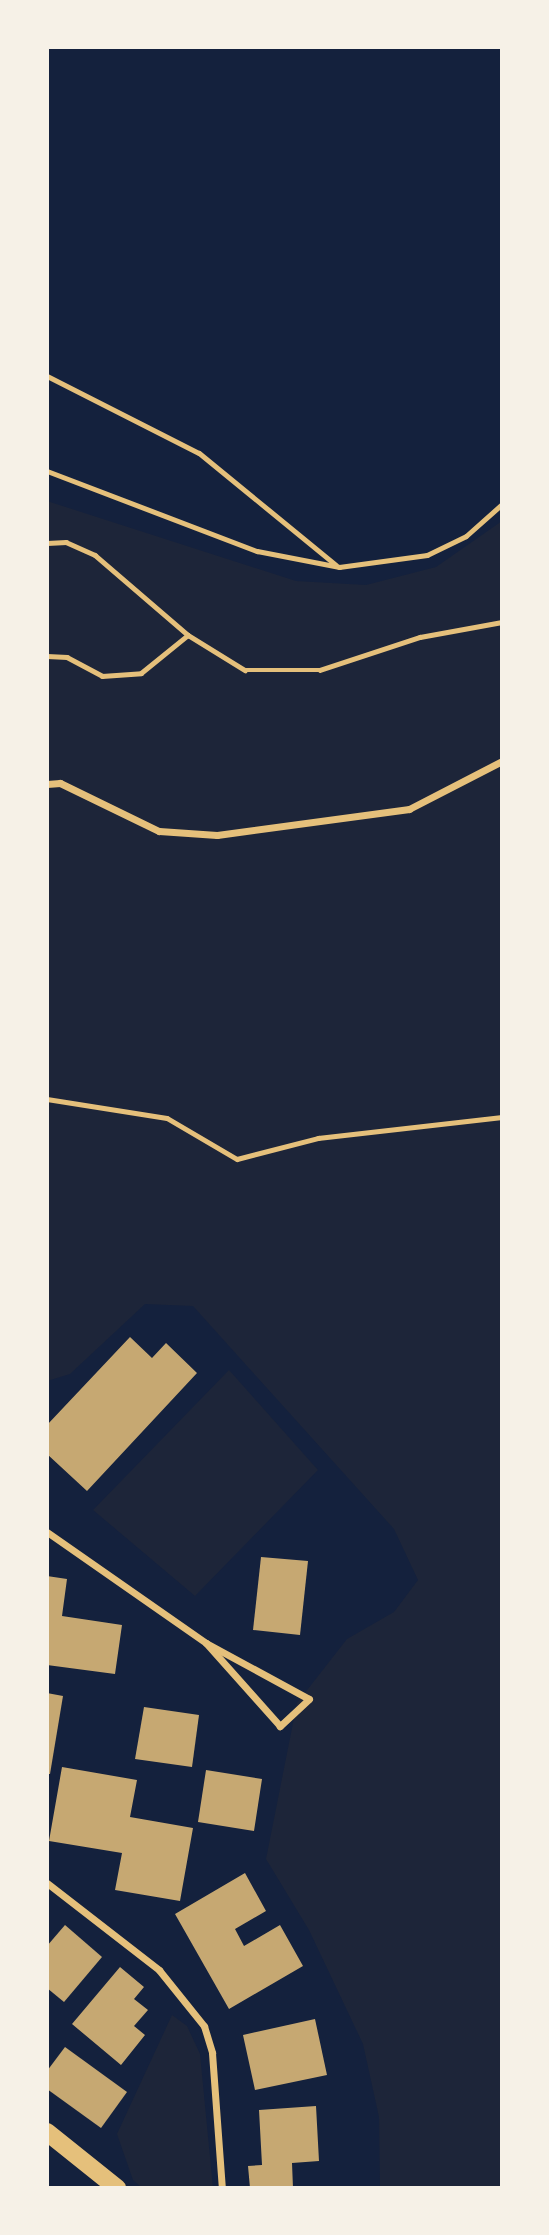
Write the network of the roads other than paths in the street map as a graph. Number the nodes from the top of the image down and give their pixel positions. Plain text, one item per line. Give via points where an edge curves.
1 (47, 376) edge
2 (47, 471) edge
3 (502, 504) edge
4 (339, 567) junction
5 (502, 761) edge
6 (47, 784) edge
7 (47, 1532) edge
8 (206, 1643) junction
9 (47, 1883) edge
10 (47, 2132) edge
11 (117, 2188) edge
12 (222, 2188) edge

1 - 4 lane via 199,453
2 - 4 lane via 257,551
3 - 4 lane via 466,536 427,555
5 - 6 street via 409,809 217,835 159,831 60,783
7 - 8 street
8 - 8 street via 241,1662 309,1699 280,1726
9 - 12 street via 159,1970 204,2026 212,2053
10 - 11 main road

